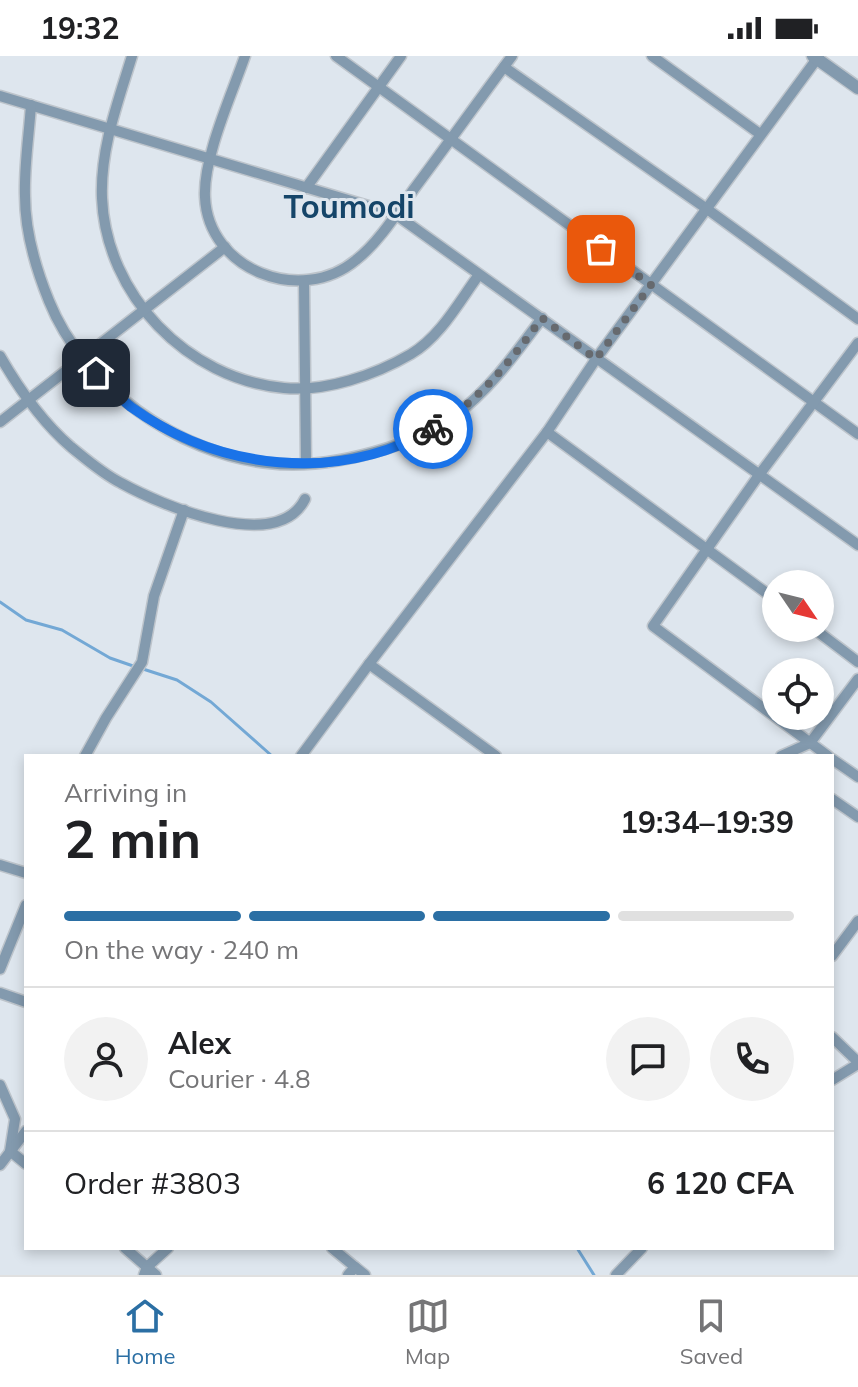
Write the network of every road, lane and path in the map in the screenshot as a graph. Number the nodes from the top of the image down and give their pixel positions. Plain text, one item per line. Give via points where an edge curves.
1 (132, 56) edge
2 (245, 56) edge
3 (336, 56) edge
4 (401, 56) edge
5 (512, 56) edge
6 (652, 56) edge
7 (816, 57) edge
8 (504, 67) junction
9 (378, 86) junction
10 (858, 88) edge
11 (0, 96) edge
12 (31, 105) junction
13 (109, 130) junction
14 (760, 134) junction
15 (450, 140) junction
16 (210, 159) junction
17 (306, 188) junction
18 (707, 209) junction
19 (395, 214) junction
20 (225, 247) junction
21 (478, 276) junction
22 (304, 282) junction
23 (651, 285) junction
24 (143, 311) junction
25 (542, 318) junction
26 (858, 319) edge
27 (858, 343) edge
28 (0, 356) edge
29 (81, 358) junction
30 (596, 359) junction
31 (304, 389) junction
32 (28, 400) junction
33 (812, 402) junction
34 (0, 422) edge
35 (547, 432) junction
36 (858, 434) edge
37 (306, 463) junction
38 (759, 475) junction
39 (305, 499) dead end
40 (184, 510) junction
41 (858, 545) edge
42 (709, 550) junction
43 (762, 590) edge
44 (832, 642) edge
45 (858, 662) edge
46 (369, 664) junction
47 (858, 679) edge
48 (810, 743) junction
49 (86, 754) edge
50 (302, 754) edge
51 (493, 754) edge
52 (785, 754) edge
53 (825, 754) edge
54 (834, 761) edge
55 (858, 777) edge
56 (834, 800) edge
57 (858, 817) edge
58 (0, 865) edge
59 (24, 872) edge
60 (24, 910) edge
61 (858, 921) edge
62 (834, 953) edge
63 (0, 969) edge
64 (0, 993) edge
65 (24, 1001) edge
66 (834, 1039) edge
67 (858, 1063) edge
68 (834, 1079) edge
69 (0, 1085) edge
70 (24, 1134) edge
71 (10, 1151) junction
72 (24, 1162) edge
73 (0, 1165) edge
74 (127, 1250) edge
75 (166, 1250) edge
76 (334, 1250) edge
77 (640, 1250) edge
78 (351, 1271) edge
79 (149, 1272) edge
80 (365, 1275) edge
81 (616, 1275) edge

1 - 13 street
2 - 16 street
3 - 9 street
4 - 9 street
5 - 8 street
6 - 14 street
7 - 10 street
7 - 14 street
8 - 15 street
8 - 18 street
9 - 15 street
9 - 17 street
11 - 12 street
12 - 13 street
12 - 29 street via 25,196 29,230 49,301
13 - 16 street
13 - 24 street via 102,197 105,225 119,268
14 - 18 street
15 - 19 street
15 - 23 street
16 - 17 street
16 - 20 street via 208,214
17 - 19 street
18 - 23 street
18 - 26 street
19 - 21 street
19 - 22 street via 359,259
20 - 22 street via 268,277
20 - 24 street
21 - 25 street
21 - 31 street via 434,335 414,352 360,377
22 - 31 street
23 - 30 street
23 - 33 street
24 - 29 street
24 - 31 street via 166,335 213,368 281,388
25 - 30 street
25 - 37 street via 504,370 453,417 357,458
27 - 33 street
28 - 32 street
29 - 32 street
29 - 37 street via 130,406 182,436 269,464
30 - 35 street
30 - 38 street
31 - 37 street
32 - 34 street
32 - 40 street via 68,445 101,470 156,501
33 - 36 street
33 - 38 street
35 - 42 street
35 - 46 street
38 - 41 street
38 - 42 street
39 - 40 street via 290,517 266,525
40 - 49 street via 154,596 142,662
42 - 43 street
42 - 48 street via 653,626
44 - 45 street
46 - 50 street
46 - 51 street
47 - 48 street
48 - 52 street
48 - 53 street
54 - 55 street
56 - 57 street
58 - 59 street
60 - 63 street
61 - 62 street
64 - 65 street
66 - 67 street
67 - 68 street
69 - 71 street via 15,1119
70 - 71 street
71 - 72 street
71 - 73 street
74 - 79 street
75 - 79 street
76 - 78 street
77 - 81 street
78 - 80 street

